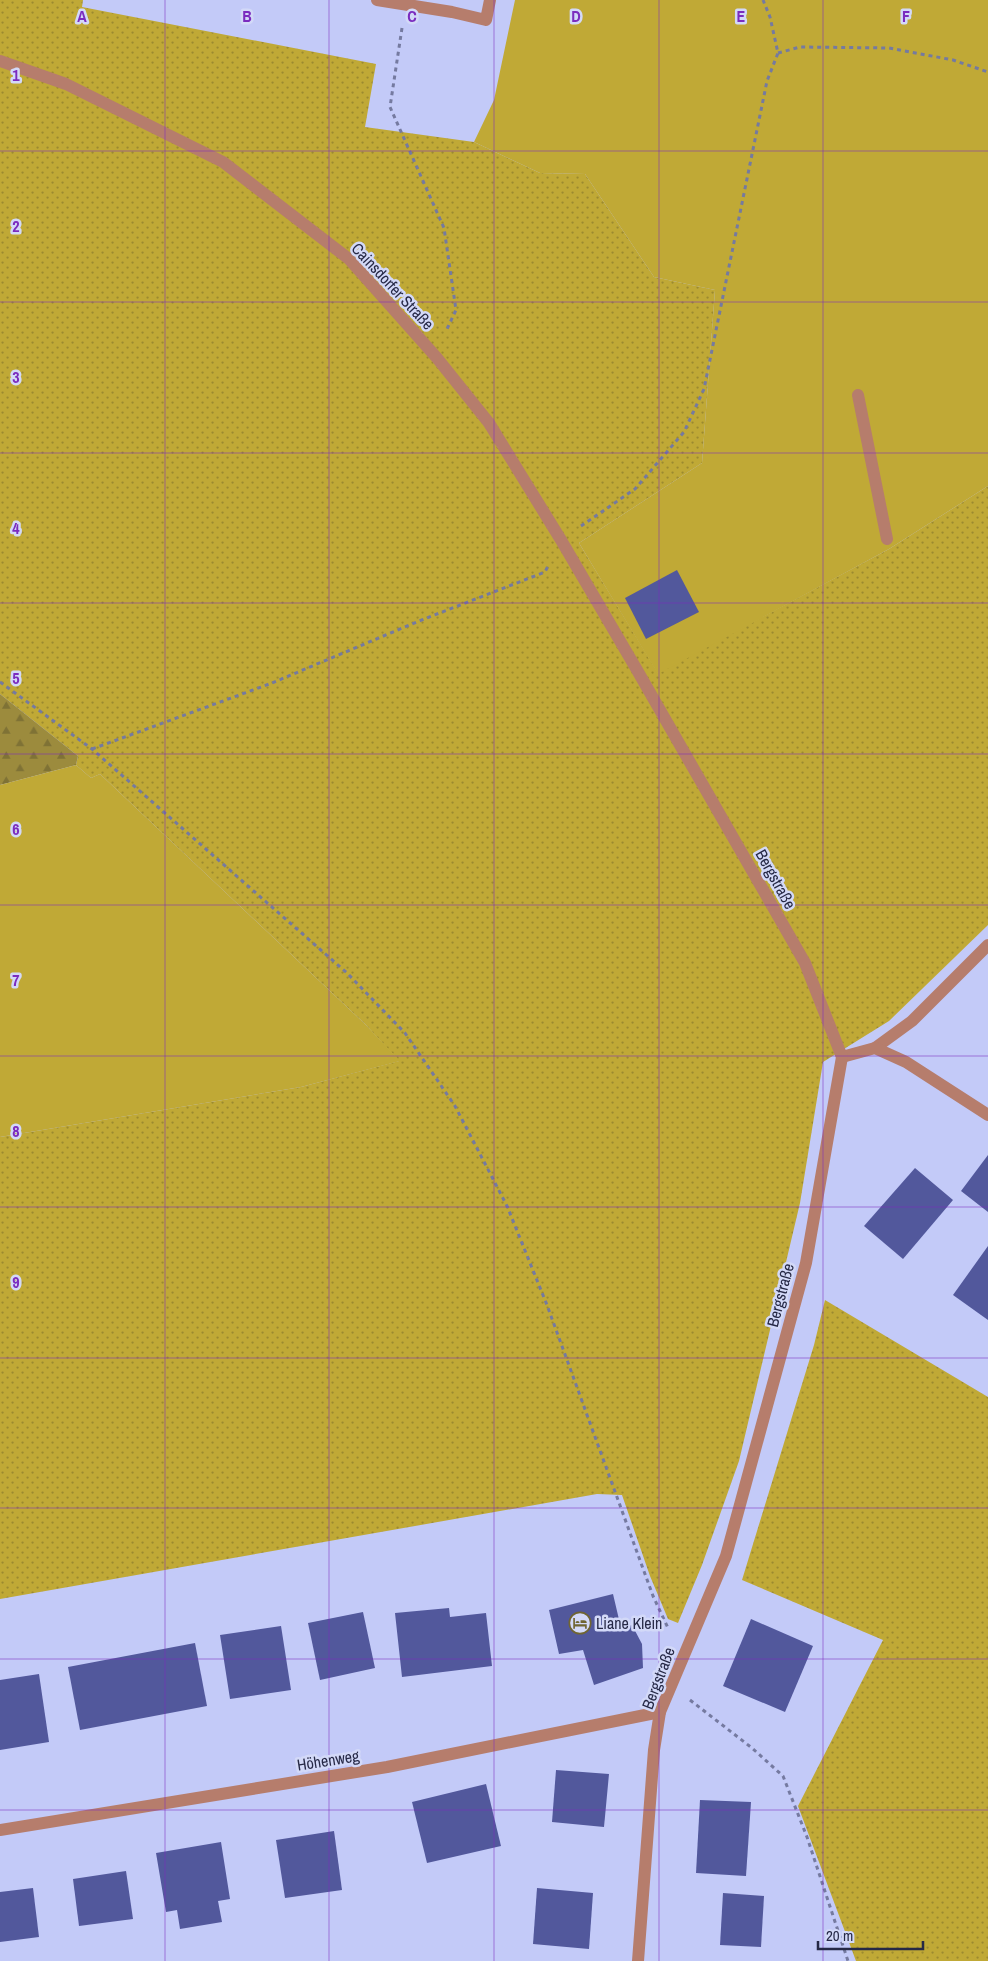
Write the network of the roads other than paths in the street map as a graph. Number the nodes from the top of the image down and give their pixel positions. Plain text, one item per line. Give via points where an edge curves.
1 (377, 0) edge
2 (490, 0) edge
3 (0, 62) edge
4 (858, 395) dead end
5 (887, 539) dead end
6 (637, 670) joint
7 (988, 944) edge
8 (875, 1048) junction
9 (842, 1056) junction
10 (988, 1115) edge
11 (660, 1712) junction
12 (0, 1830) edge
13 (638, 1961) edge

1 - 2 street via 486,20
3 - 6 street, Cainsdorfer Straße via 66,84 223,162 349,259 489,423
4 - 5 street
6 - 9 street, Bergstraße via 805,963
7 - 8 street via 912,1020
8 - 9 street
8 - 10 street via 906,1062
9 - 11 street, Bergstraße via 806,1263 726,1556
11 - 12 street, Höhenweg via 387,1767
11 - 13 street, Bergstraße via 654,1750

